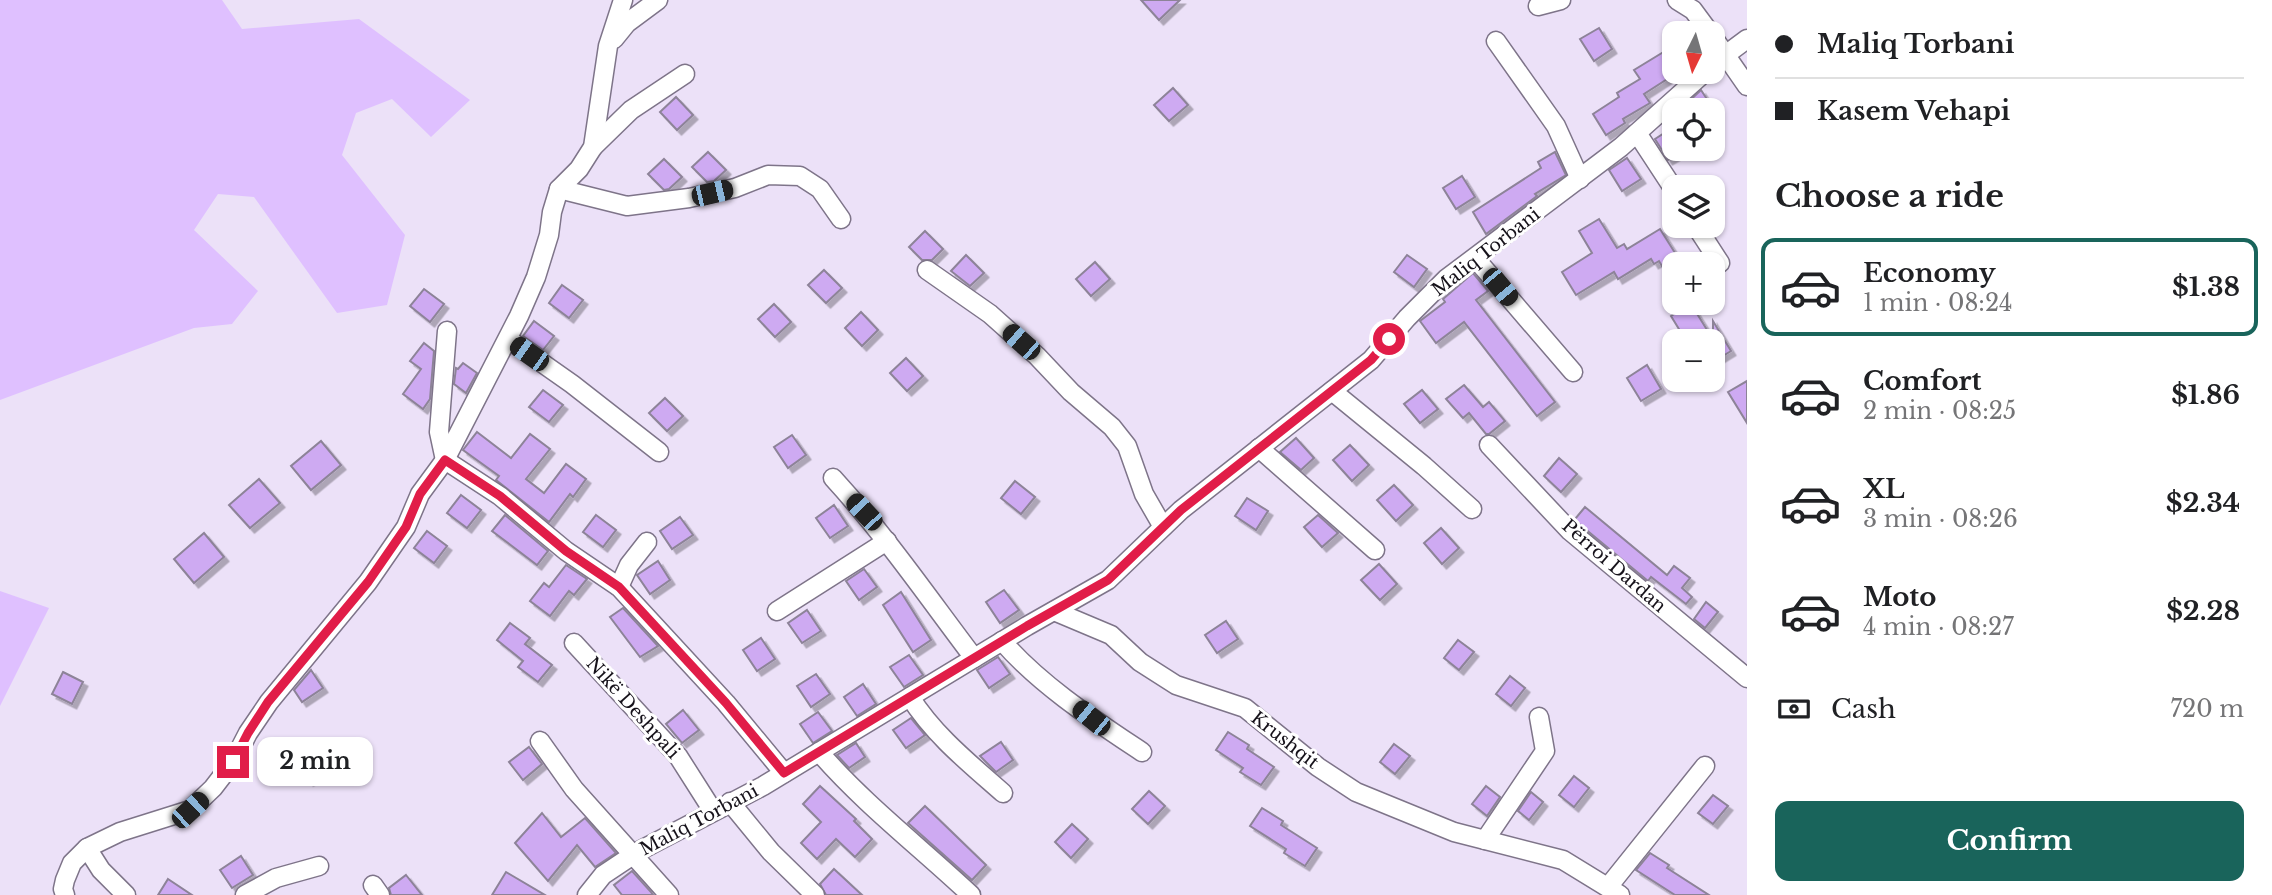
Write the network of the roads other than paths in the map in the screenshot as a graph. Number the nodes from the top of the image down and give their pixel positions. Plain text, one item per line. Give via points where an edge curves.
1 (623, 0) edge
2 (658, 0) edge
3 (1560, 0) edge
4 (1677, 0) edge
5 (1538, 6) dead end
6 (1701, 21) edge
7 (1747, 39) edge
8 (1496, 41) dead end
9 (608, 46) junction
10 (1726, 55) edge
11 (1726, 66) edge
12 (685, 74) dead end
13 (1692, 84) edge
14 (1747, 86) edge
15 (1637, 133) junction
16 (593, 147) junction
17 (1665, 175) edge
18 (1580, 178) junction
19 (559, 189) junction
20 (841, 219) dead end
21 (1475, 258) junction
22 (927, 270) dead end
23 (447, 331) dead end
24 (508, 339) junction
25 (1573, 372) dead end
26 (1332, 391) junction
27 (1489, 445) dead end
28 (1259, 448) junction
29 (659, 452) dead end
30 (445, 460) junction
31 (833, 478) dead end
32 (1472, 509) dead end
33 (1163, 527) junction
34 (887, 541) junction
35 (647, 542) dead end
36 (1375, 550) dead end
37 (619, 587) junction
38 (777, 611) dead end
39 (1054, 611) junction
40 (1002, 641) junction
41 (574, 643) dead end
42 (974, 658) junction
43 (1747, 678) edge
44 (910, 697) junction
45 (1539, 718) dead end
46 (540, 741) dead end
47 (819, 752) junction
48 (1142, 752) dead end
49 (1705, 766) dead end
50 (784, 773) junction
51 (1003, 793) dead end
52 (730, 802) junction
53 (713, 811) junction
54 (1485, 840) junction
55 (87, 848) junction
56 (632, 856) junction
57 (319, 866) dead end
58 (1614, 891) edge
59 (63, 893) edge
60 (126, 895) edge
61 (245, 895) edge
62 (587, 895) edge
63 (669, 895) edge
64 (815, 895) edge
65 (971, 895) edge

1 - 9 street
2 - 9 street via 627,23
3 - 5 street
4 - 6 street
7 - 10 street
8 - 18 street via 1556,126
9 - 16 street
11 - 14 street
12 - 16 street via 631,110
13 - 15 street, Maliq Torbani
15 - 17 street
15 - 18 street, Maliq Torbani
16 - 19 street
18 - 21 street, Maliq Torbani
19 - 20 street via 627,206 688,198 768,176 800,176 820,189
19 - 24 street via 536,277
21 - 25 street
21 - 26 street, Maliq Torbani via 1446,279 1371,360
22 - 33 street via 990,314 1112,427 1127,446 1144,494
23 - 30 street via 439,432
24 - 29 street
24 - 30 street
26 - 28 street, Maliq Torbani
26 - 32 street
27 - 43 street, Përroi Dardan via 1570,531
28 - 33 street, Maliq Torbani
28 - 36 street
30 - 37 street
30 - 55 street via 368,582 268,702 214,788 190,810 120,832
31 - 34 street
33 - 39 street, Maliq Torbani via 1108,580
34 - 38 street
34 - 42 street
35 - 37 street
37 - 50 street
39 - 40 street, Maliq Torbani
39 - 54 street, Krushqit via 1111,635 1140,662 1176,685 1244,708 1356,792
40 - 42 street, Maliq Torbani
40 - 48 street via 1091,718
41 - 53 street, Nikë Deshpali via 678,756
42 - 44 street, Maliq Torbani
44 - 47 street, Maliq Torbani
44 - 51 street via 950,746
45 - 54 street via 1545,751
46 - 56 street, Maliq Torbani
47 - 50 street, Maliq Torbani
47 - 65 street via 843,780
49 - 58 street, Krushqit
50 - 52 street, Maliq Torbani
52 - 53 street, Maliq Torbani
52 - 64 street
53 - 56 street, Maliq Torbani
54 - 58 street, Krushqit via 1563,860
55 - 59 street via 72,863
55 - 60 street
56 - 62 street, Maliq Torbani via 603,875
56 - 63 street
57 - 61 street via 276,878

